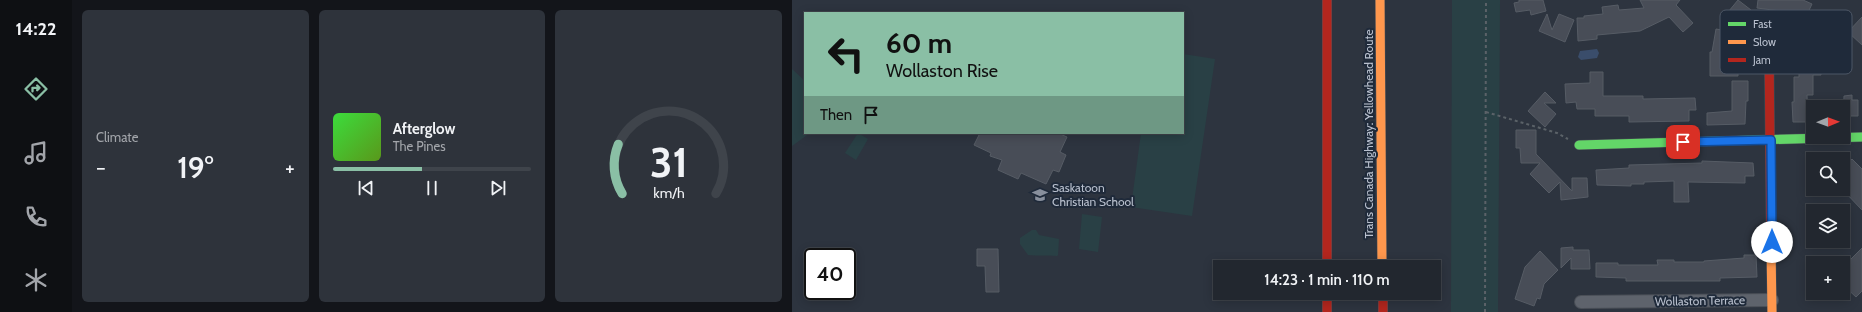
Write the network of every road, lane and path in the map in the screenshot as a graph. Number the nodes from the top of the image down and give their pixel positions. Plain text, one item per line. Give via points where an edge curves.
1 (1327, 0) edge
2 (1380, 0) edge
3 (1486, 0) edge
4 (1770, 74) edge
5 (1486, 112) junction
6 (1557, 133) dead end
7 (1862, 137) edge
8 (1771, 140) junction
9 (1579, 145) dead end
10 (1327, 260) edge
11 (1382, 260) edge
12 (1327, 300) edge
13 (1382, 300) edge
14 (1581, 302) dead end
15 (1772, 306) edge
16 (1328, 312) edge
17 (1383, 312) edge
18 (1485, 312) edge

1 - 10 main road
2 - 11 main road, Trans Canada Highway: Yellowhead Route
3 - 5 path
4 - 8 main road
5 - 6 path
5 - 18 path
7 - 8 main road
8 - 9 main road
8 - 15 main road
12 - 16 main road
13 - 17 main road
14 - 15 street, Wollaston Terrace

